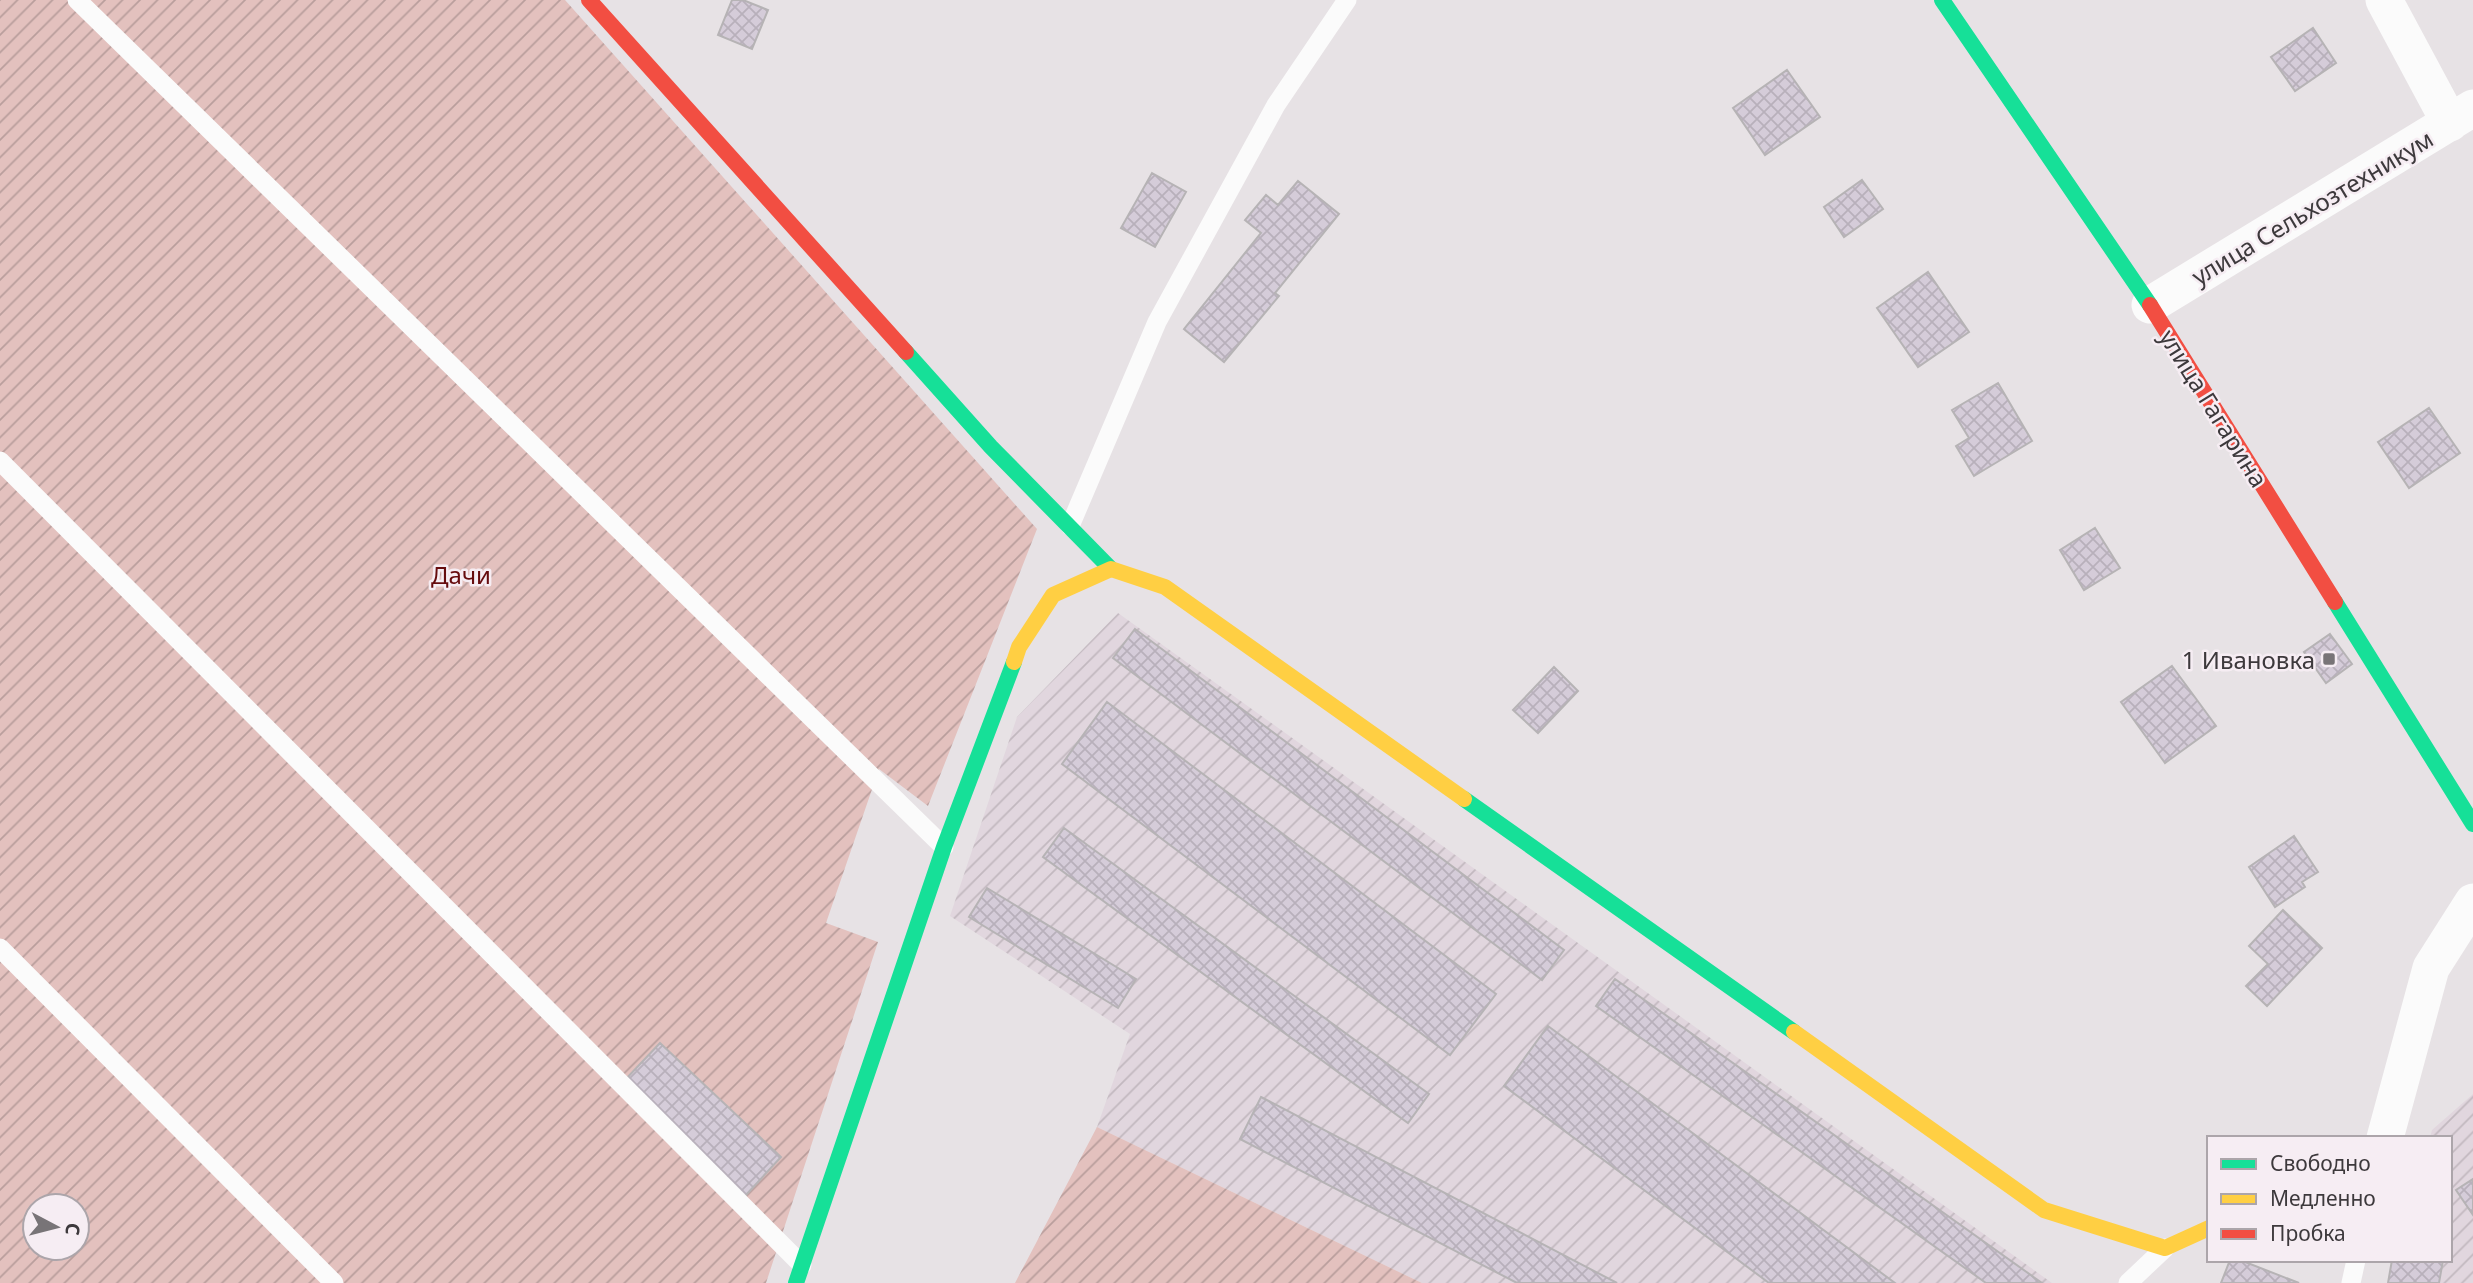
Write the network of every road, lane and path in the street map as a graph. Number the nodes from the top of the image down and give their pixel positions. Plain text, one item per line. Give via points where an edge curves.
1 (77, 0) edge
2 (589, 0) edge
3 (1347, 0) edge
4 (1942, 0) edge
5 (2384, 0) edge
6 (2462, 116) edge
7 (2150, 305) junction
8 (0, 461) edge
9 (1070, 526) junction
10 (1111, 569) junction
11 (2473, 824) edge
12 (944, 846) junction
13 (2473, 902) edge
14 (0, 948) edge
15 (2386, 1136) edge
16 (2207, 1228) edge
17 (2165, 1248) junction
18 (2356, 1262) edge
19 (799, 1274) edge
20 (334, 1283) edge
21 (2128, 1283) edge
22 (2351, 1283) edge

1 - 12 lane
2 - 9 street via 991,447
3 - 9 lane via 1276,105 1157,322
4 - 7 street, улица Гагарина
5 - 6 street
6 - 7 street, улица Сельхозтехникум
7 - 11 street, улица Гагарина
8 - 19 lane
9 - 10 street
10 - 12 street via 1054,595 1019,647
10 - 17 street via 1165,587 2044,1210
12 - 19 street
13 - 15 street via 2431,968
14 - 20 lane
16 - 17 street
17 - 21 lane
18 - 22 lane

